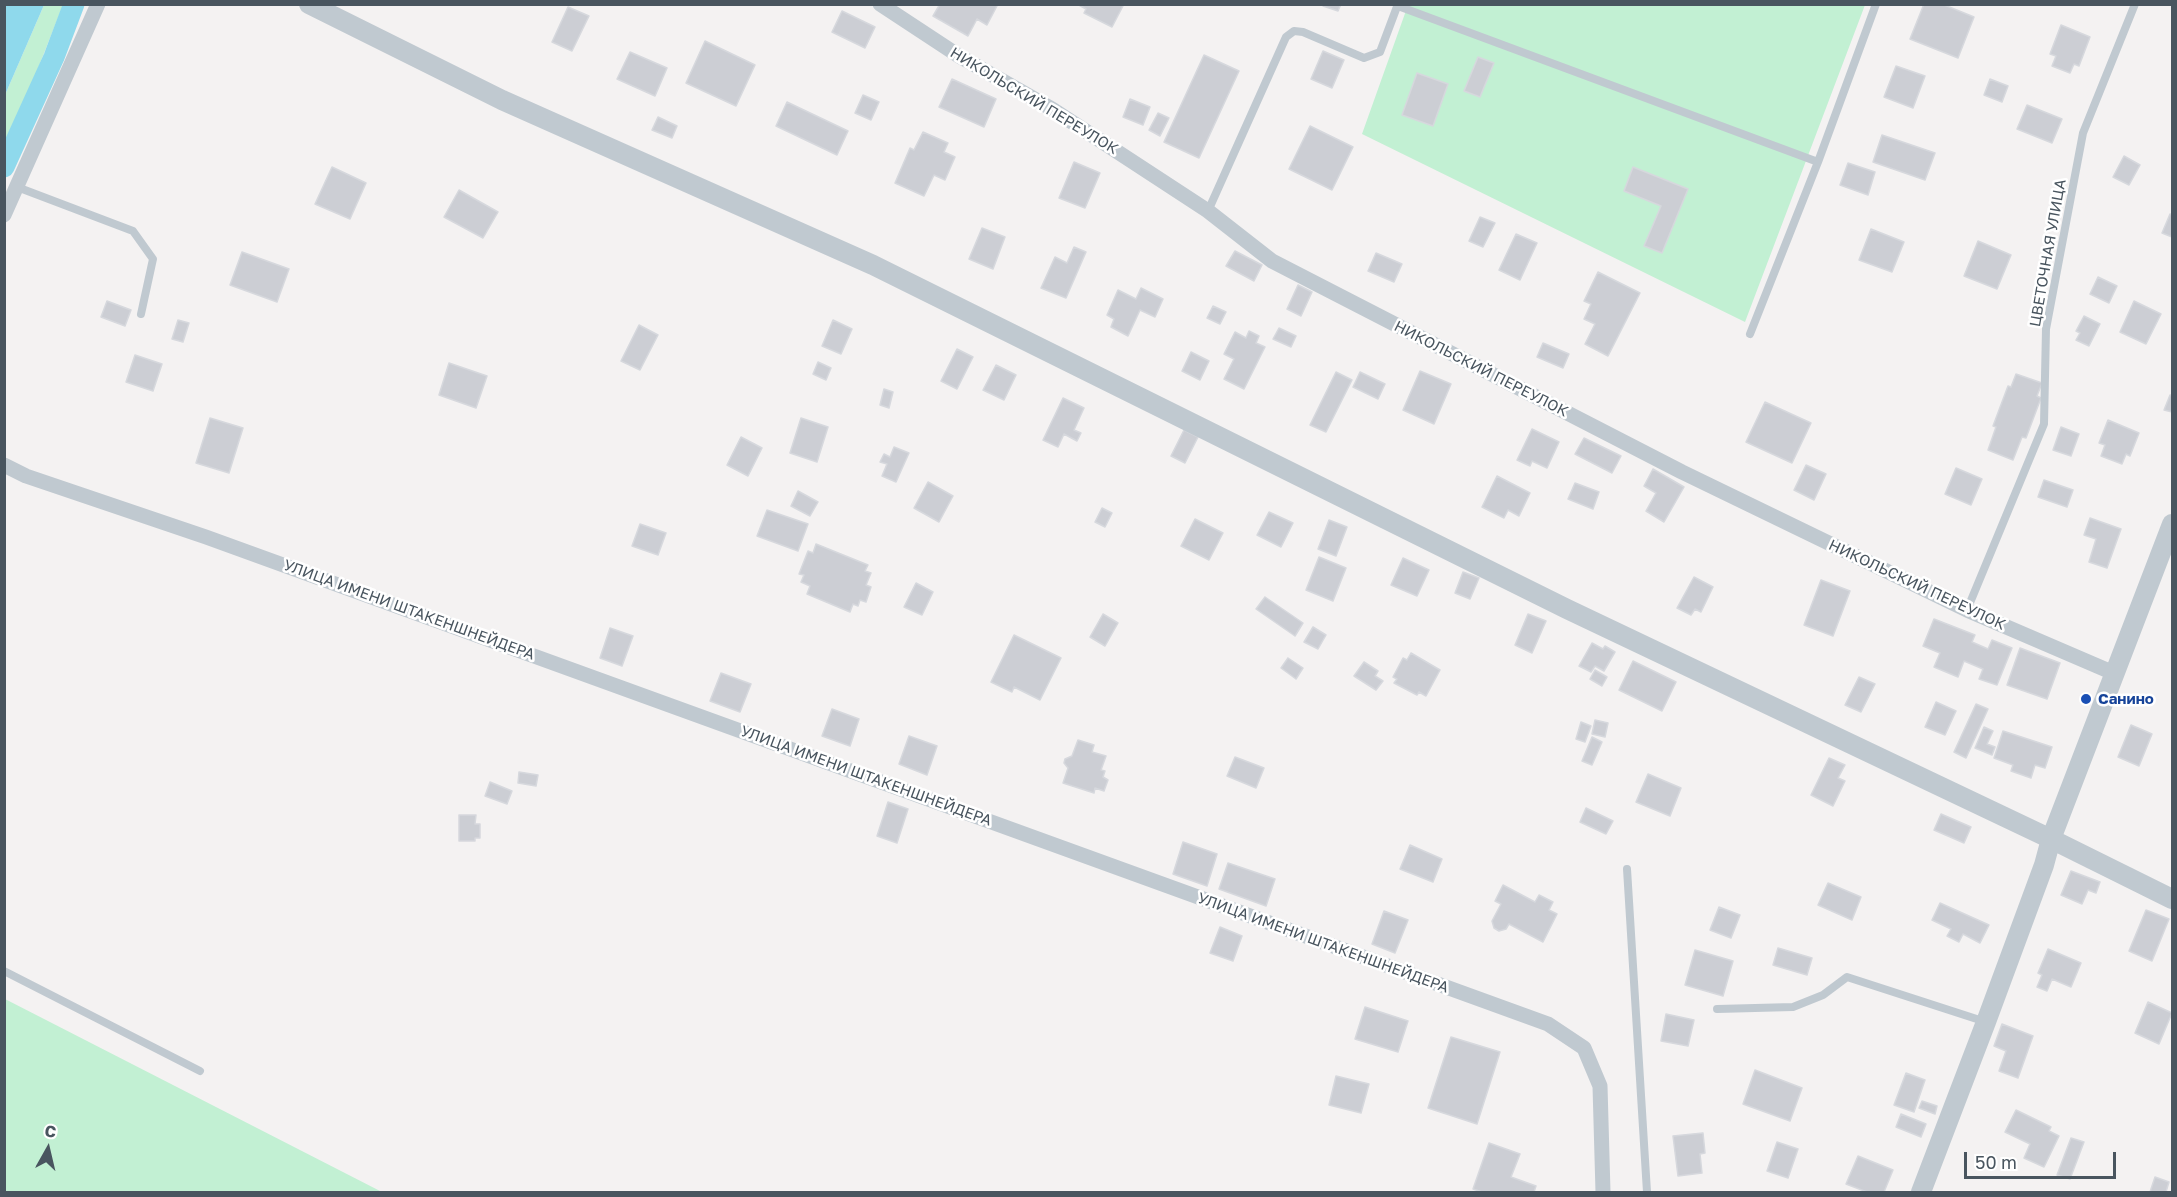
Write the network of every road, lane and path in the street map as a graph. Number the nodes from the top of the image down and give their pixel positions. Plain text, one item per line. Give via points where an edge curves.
1 (98, 4) edge
2 (309, 4) edge
3 (880, 4) edge
4 (1876, 4) edge
5 (2135, 4) edge
6 (1398, 5) edge
7 (1818, 162) junction
8 (17, 187) junction
9 (1208, 211) junction
10 (4, 215) edge
11 (141, 314) dead end
12 (1750, 334) dead end
13 (4, 465) edge
14 (2172, 524) edge
15 (1967, 610) junction
16 (2116, 674) junction
17 (2051, 839) junction
18 (1627, 869) dead end
19 (2172, 899) edge
20 (4, 971) edge
21 (1717, 1009) dead end
22 (1986, 1022) junction
23 (200, 1071) dead end
24 (1603, 1192) edge
25 (1647, 1192) edge
26 (1921, 1192) edge

1 - 8 street
2 - 17 street via 502,99 873,265 1567,609
3 - 9 street, НИКОЛЬСКИЙ ПЕРЕУЛОК via 959,56 1052,109
4 - 7 lane
5 - 15 lane, ЦВЕТОЧНАЯ УЛИЦА via 2083,134 2046,329 2044,424
6 - 7 lane
6 - 9 lane via 1380,52 1364,58 1303,32 1294,31 1286,37
7 - 12 lane
8 - 10 street
8 - 11 lane via 133,231 153,259
9 - 15 street, НИКОЛЬСКИЙ ПЕРЕУЛОК via 1272,261 1682,472
13 - 24 street, УЛИЦА ИМЕНИ ШТАКЕНШНЕЙДЕРА via 1548,1024 1584,1048 1600,1086
14 - 16 street
15 - 16 street, НИКОЛЬСКИЙ ПЕРЕУЛОК
16 - 17 street
17 - 19 street
17 - 22 street
18 - 25 lane
20 - 23 lane
21 - 22 lane via 1793,1007 1823,995 1847,977
22 - 26 street

